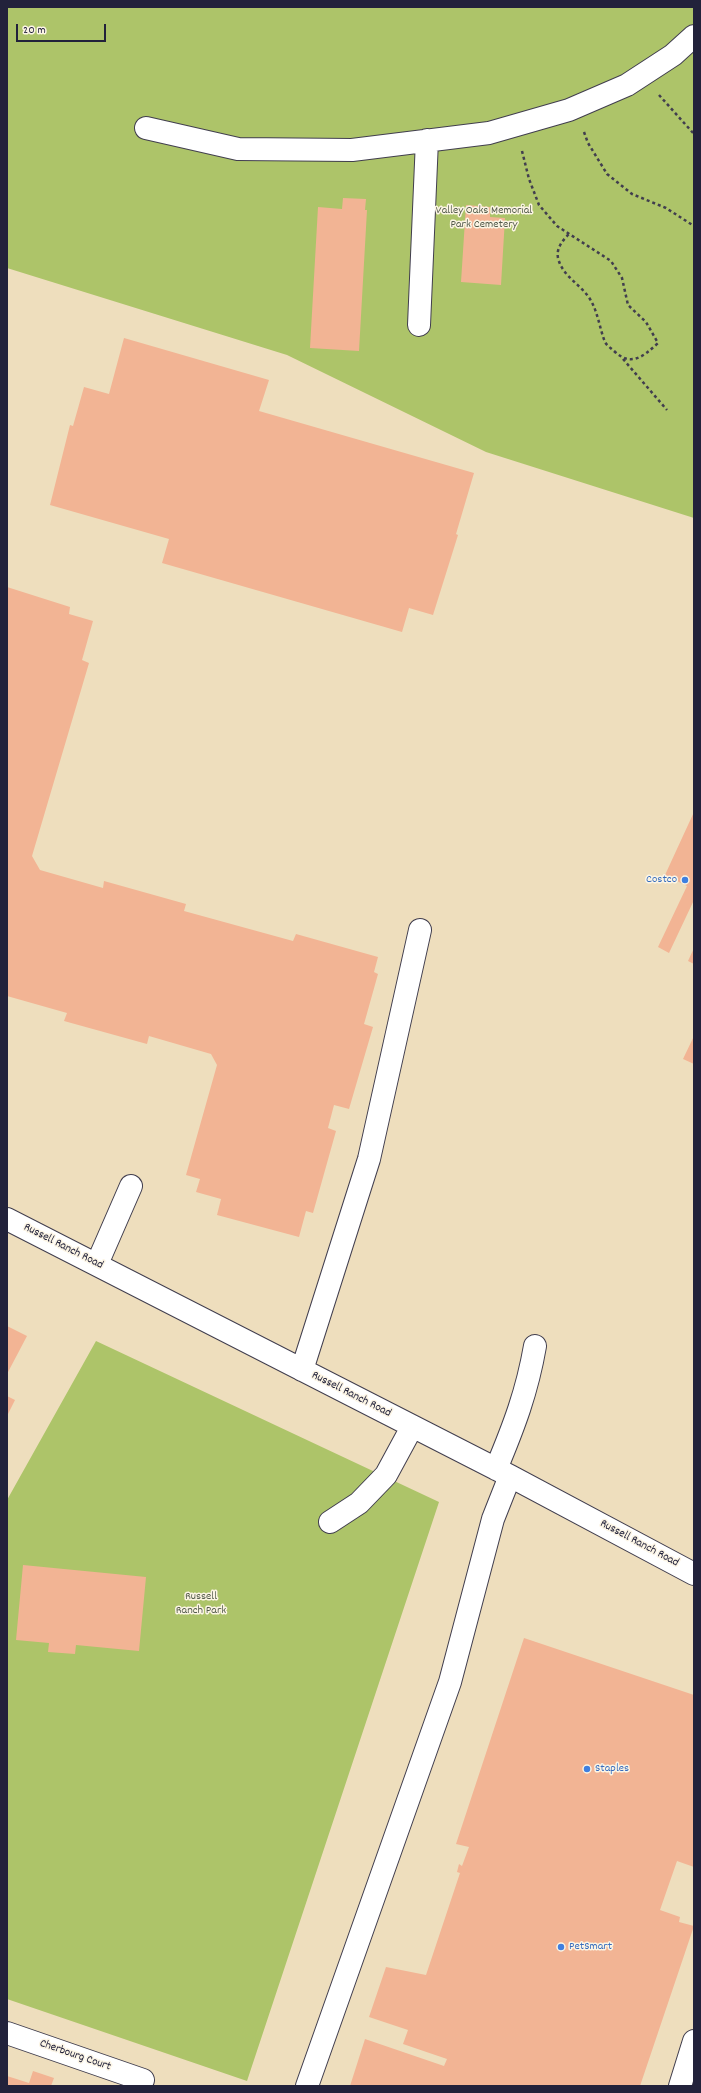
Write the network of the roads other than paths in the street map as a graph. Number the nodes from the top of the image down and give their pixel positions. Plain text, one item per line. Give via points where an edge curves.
1 (694, 36) edge
2 (146, 128) dead end
3 (427, 140) junction
4 (419, 325) dead end
5 (420, 930) dead end
6 (130, 1186) dead end
7 (7, 1218) edge
8 (97, 1264) junction
9 (535, 1346) dead end
10 (302, 1370) junction
11 (412, 1427) junction
12 (503, 1472) junction
13 (330, 1522) dead end
14 (694, 1574) edge
15 (7, 2033) edge
16 (694, 2041) edge
17 (143, 2080) dead end
18 (307, 2086) edge
19 (680, 2086) edge

1 - 3 street via 673,55 627,85 576,106 489,133
2 - 3 street via 238,149 352,150
3 - 4 street
5 - 10 street via 369,1159
6 - 8 street
7 - 8 street, Russell Ranch Road
8 - 10 street, Russell Ranch Road
9 - 12 street via 529,1379
10 - 11 street, Russell Ranch Road
11 - 12 street, Russell Ranch Road
11 - 13 street via 386,1475 360,1503
12 - 14 street, Russell Ranch Road
12 - 18 street via 450,1682
15 - 17 street, Cherbourg Court
16 - 19 street

